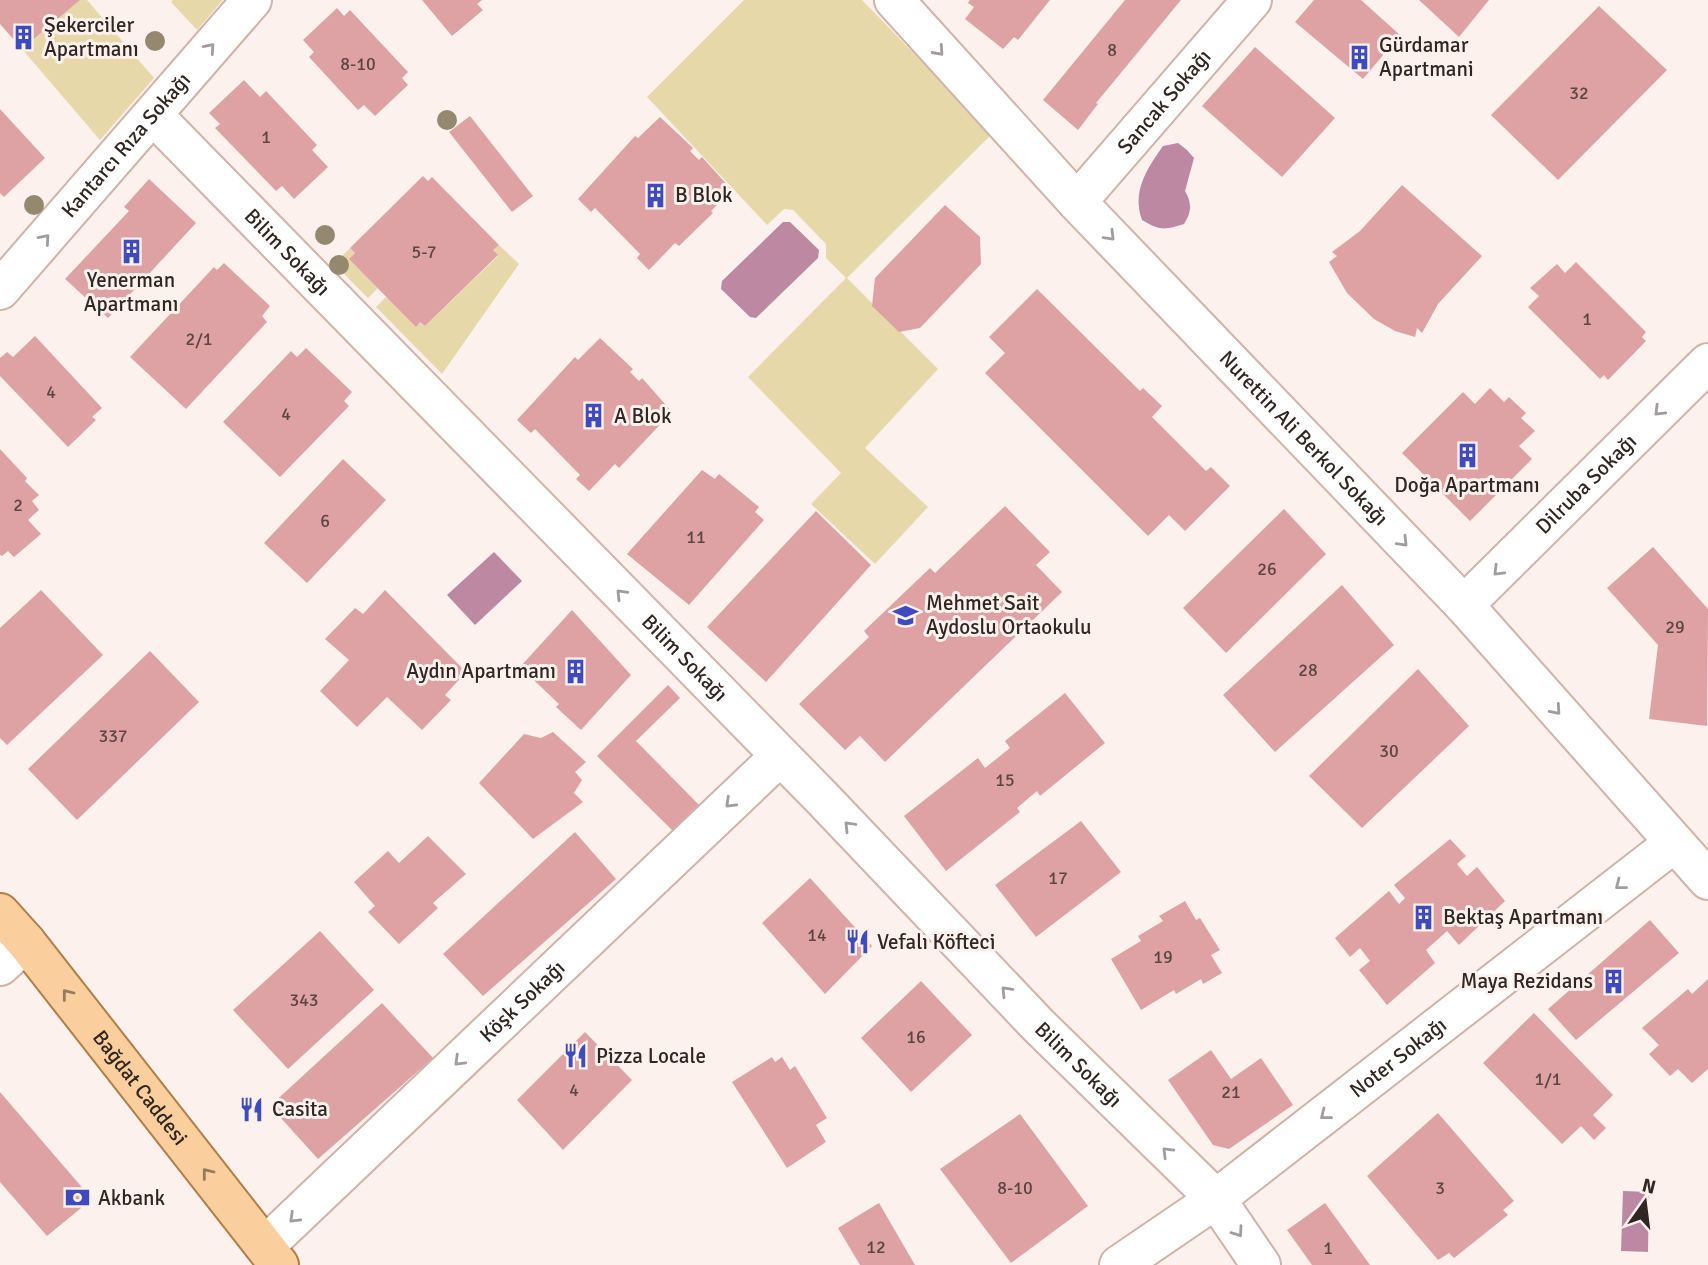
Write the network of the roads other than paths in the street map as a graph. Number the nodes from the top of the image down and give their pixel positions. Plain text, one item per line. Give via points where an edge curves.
1 (252, 0) edge
2 (894, 0) edge
3 (1252, 0) edge
4 (153, 116) junction
5 (1077, 202) junction
6 (0, 290) edge
7 (1708, 363) edge
8 (1464, 605) junction
9 (779, 756) junction
10 (1674, 844) junction
11 (1708, 880) edge
12 (0, 913) edge
13 (13, 954) edge
14 (1216, 1199) junction
15 (272, 1256) edge
16 (1119, 1265) edge
17 (1261, 1265) edge

4 -> 1 street, Kantarcı Rıza Sokağı
2 -> 5 street, Nurettin Ali Berkol Sokağı
3 - 5 street, Sancak Sokağı
6 -> 4 street, Kantarcı Rıza Sokağı
9 -> 4 street, Bilim Sokağı
5 -> 8 street, Nurettin Ali Berkol Sokağı
7 -> 8 street, Dilruba Sokağı
8 -> 10 street, Nurettin Ali Berkol Sokağı
14 -> 9 street, Bilim Sokağı via 1040,1026
9 -> 15 street, Köşk Sokağı
10 - 11 street, Nurettin Ali Berkol Sokağı
10 -> 14 street, Noter Sokağı
12 - 13 main road, Bağdat Caddesi
15 -> 13 main road, Bağdat Caddesi
14 - 16 street, Noter Sokağı
14 -> 17 street, Bilim Sokağı

